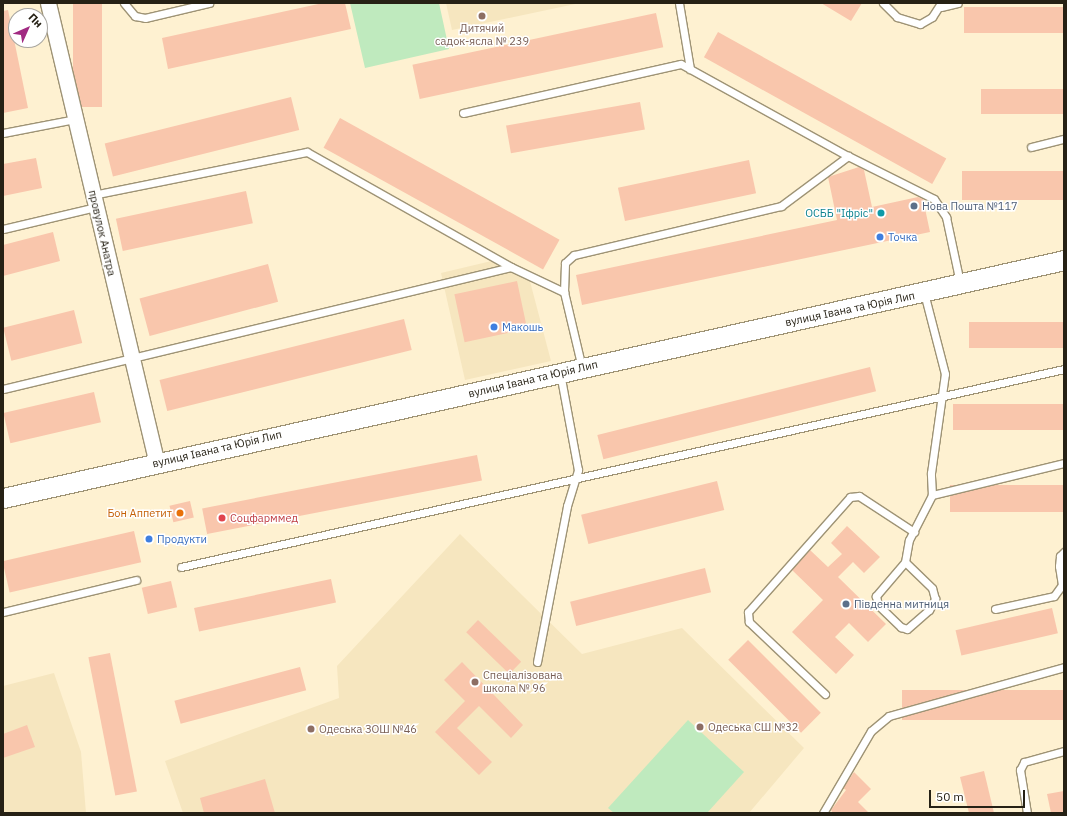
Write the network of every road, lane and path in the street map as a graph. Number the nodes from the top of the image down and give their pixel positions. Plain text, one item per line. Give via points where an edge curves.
1 (48, 3) edge
2 (124, 3) edge
3 (209, 3) edge
4 (679, 3) edge
5 (883, 3) edge
6 (958, 3) edge
7 (941, 5) edge
8 (690, 68) junction
9 (463, 113) dead end
10 (75, 119) junction
11 (3, 133) edge
12 (1064, 139) edge
13 (1031, 148) dead end
14 (848, 156) junction
15 (94, 201) junction
16 (3, 229) edge
17 (1064, 260) edge
18 (511, 268) junction
19 (960, 284) junction
20 (564, 292) junction
21 (924, 293) junction
22 (131, 358) junction
23 (582, 368) junction
24 (1064, 369) edge
25 (560, 373) junction
26 (3, 389) edge
27 (943, 395) junction
28 (158, 462) junction
29 (1064, 463) edge
30 (576, 476) junction
31 (932, 495) junction
32 (3, 498) edge
33 (914, 532) junction
34 (1064, 552) edge
35 (905, 562) junction
36 (181, 567) dead end
37 (136, 580) dead end
38 (995, 609) dead end
39 (3, 612) edge
40 (537, 662) dead end
41 (1064, 667) edge
42 (825, 694) dead end
43 (1064, 751) edge
44 (822, 813) edge
45 (1027, 813) edge

1 - 10 street, провулок Анатра
2 - 3 lane via 135,16 145,18
4 - 8 lane
5 - 7 lane via 897,17 920,24
6 - 7 lane
8 - 9 lane via 681,64 670,65
8 - 14 lane
10 - 11 lane
10 - 15 street, провулок Анатра
12 - 13 lane
14 - 19 lane via 940,204 946,216
14 - 20 lane via 782,206 574,255 566,263
15 - 16 lane
15 - 18 lane via 307,152
15 - 22 street, провулок Анатра
17 - 19 street, вулиця Івана та Юрія Лип
18 - 20 lane
18 - 22 lane
19 - 21 street, вулиця Івана та Юрія Лип
20 - 23 lane
21 - 23 street, вулиця Івана та Юрія Лип
21 - 27 lane via 945,374
22 - 26 lane
22 - 28 street, провулок Анатра
23 - 25 street, вулиця Івана та Юрія Лип
24 - 27 lane
25 - 28 street, вулиця Івана та Юрія Лип
25 - 30 lane via 578,457
27 - 30 lane
27 - 31 lane via 931,473
28 - 32 street, вулиця Івана та Юрія Лип
29 - 31 lane
30 - 36 lane
30 - 40 lane via 567,506
31 - 33 lane
33 - 35 lane
33 - 42 lane via 859,496 850,497 748,612 749,622
34 - 38 lane via 1060,556 1062,585 1058,593
35 - 35 lane via 932,588 935,599 929,610 907,629 901,627 878,605 876,596
37 - 39 lane
41 - 44 lane via 888,716 871,731
43 - 45 lane via 1024,762 1020,770

